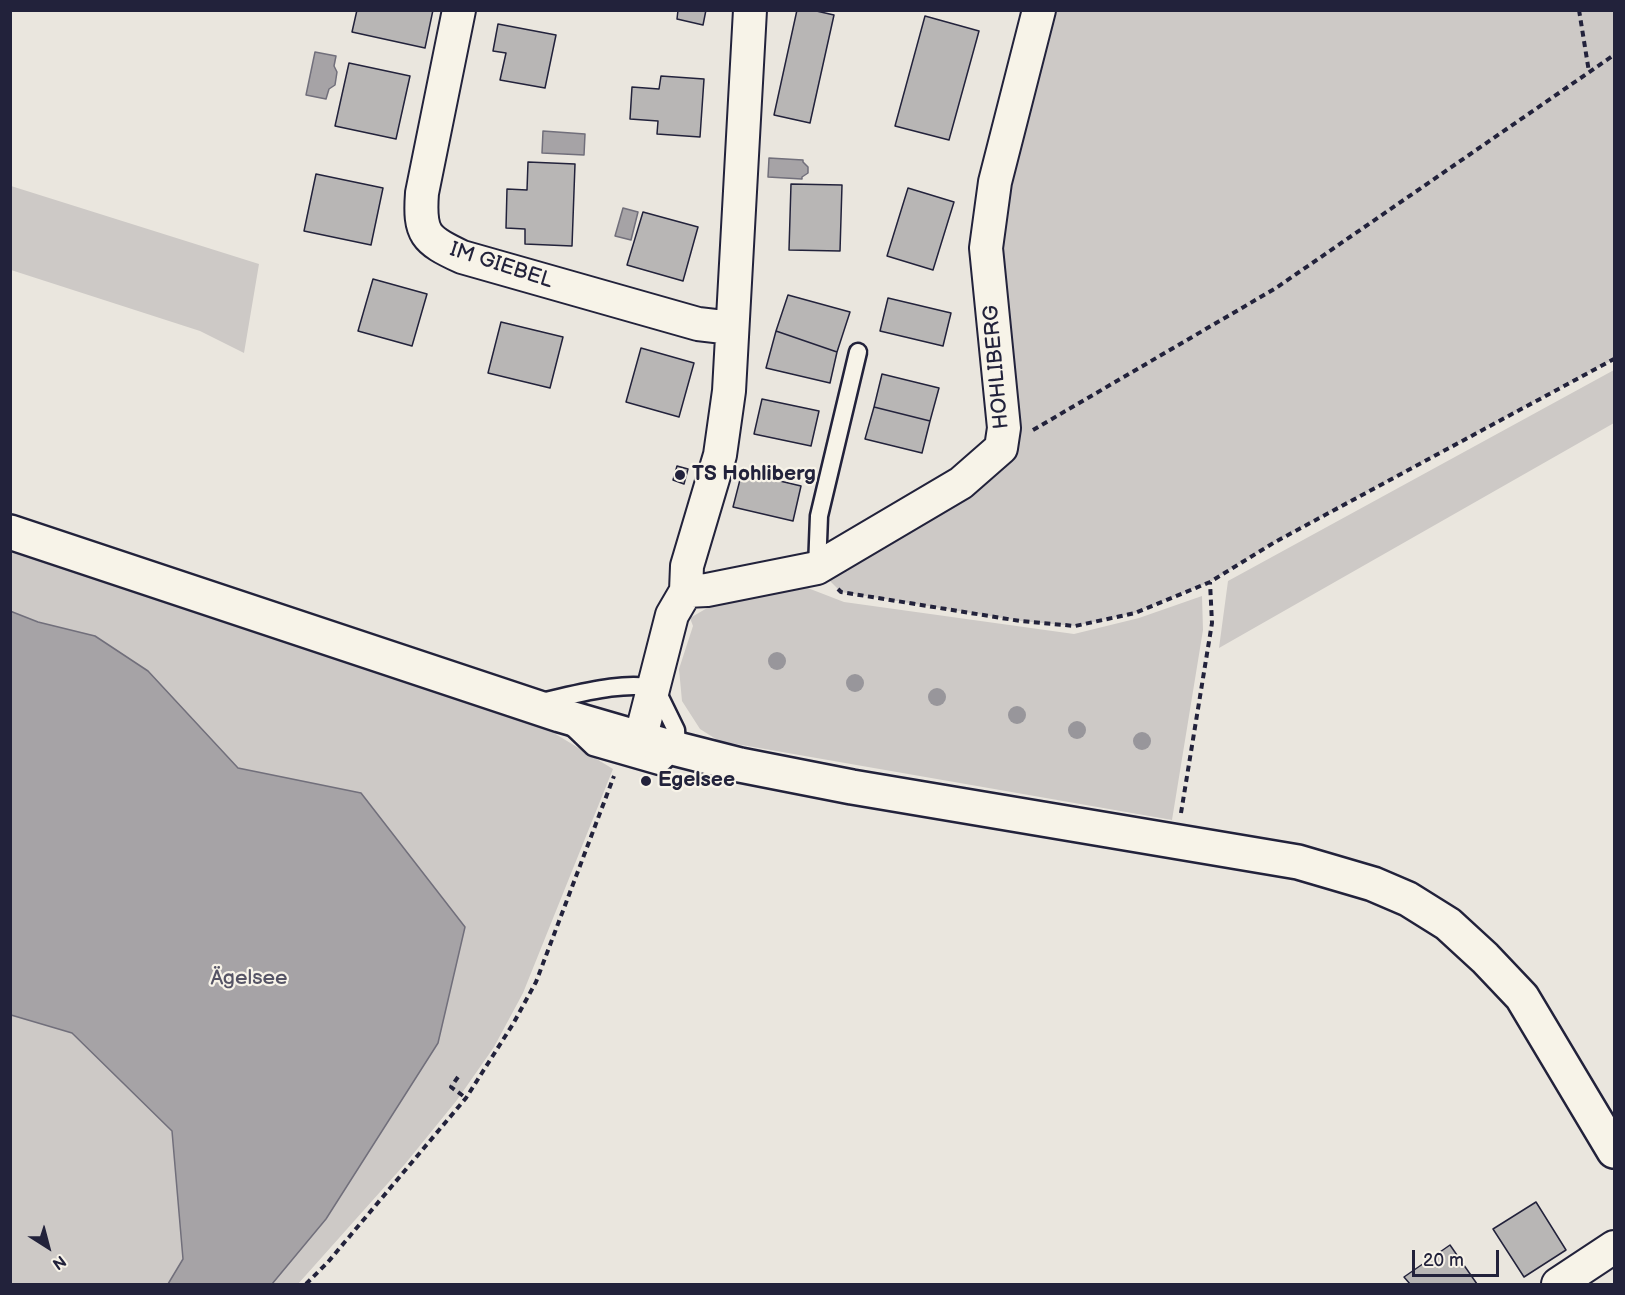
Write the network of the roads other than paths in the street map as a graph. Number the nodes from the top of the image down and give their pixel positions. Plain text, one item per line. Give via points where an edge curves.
1 (459, 10) edge
2 (750, 10) edge
3 (1039, 10) edge
4 (732, 328) junction
5 (858, 352) dead end
6 (10, 532) edge
7 (817, 568) junction
8 (686, 591) junction
9 (652, 687) junction
10 (527, 704) junction
11 (634, 748) junction
12 (677, 749) junction
13 (1614, 1151) edge
14 (1614, 1247) edge
15 (1558, 1284) edge

1 - 4 street, IM GIEBEL via 422,193 420,219 427,236 441,248 462,257 698,324
2 - 4 street
3 - 7 street, HOHLIBERG via 995,182 986,248 1004,428 1001,448 961,483
4 - 8 street via 720,455 687,566
5 - 7 lane via 819,516
6 - 10 street
7 - 8 street, HOHLIBERG
8 - 9 street via 672,615
9 - 10 lane via 634,685
9 - 11 street
9 - 12 lane via 676,730
10 - 11 street
11 - 12 street
12 - 13 street via 852,787 1298,862 1373,884 1408,899 1448,924 1522,997
14 - 15 street

